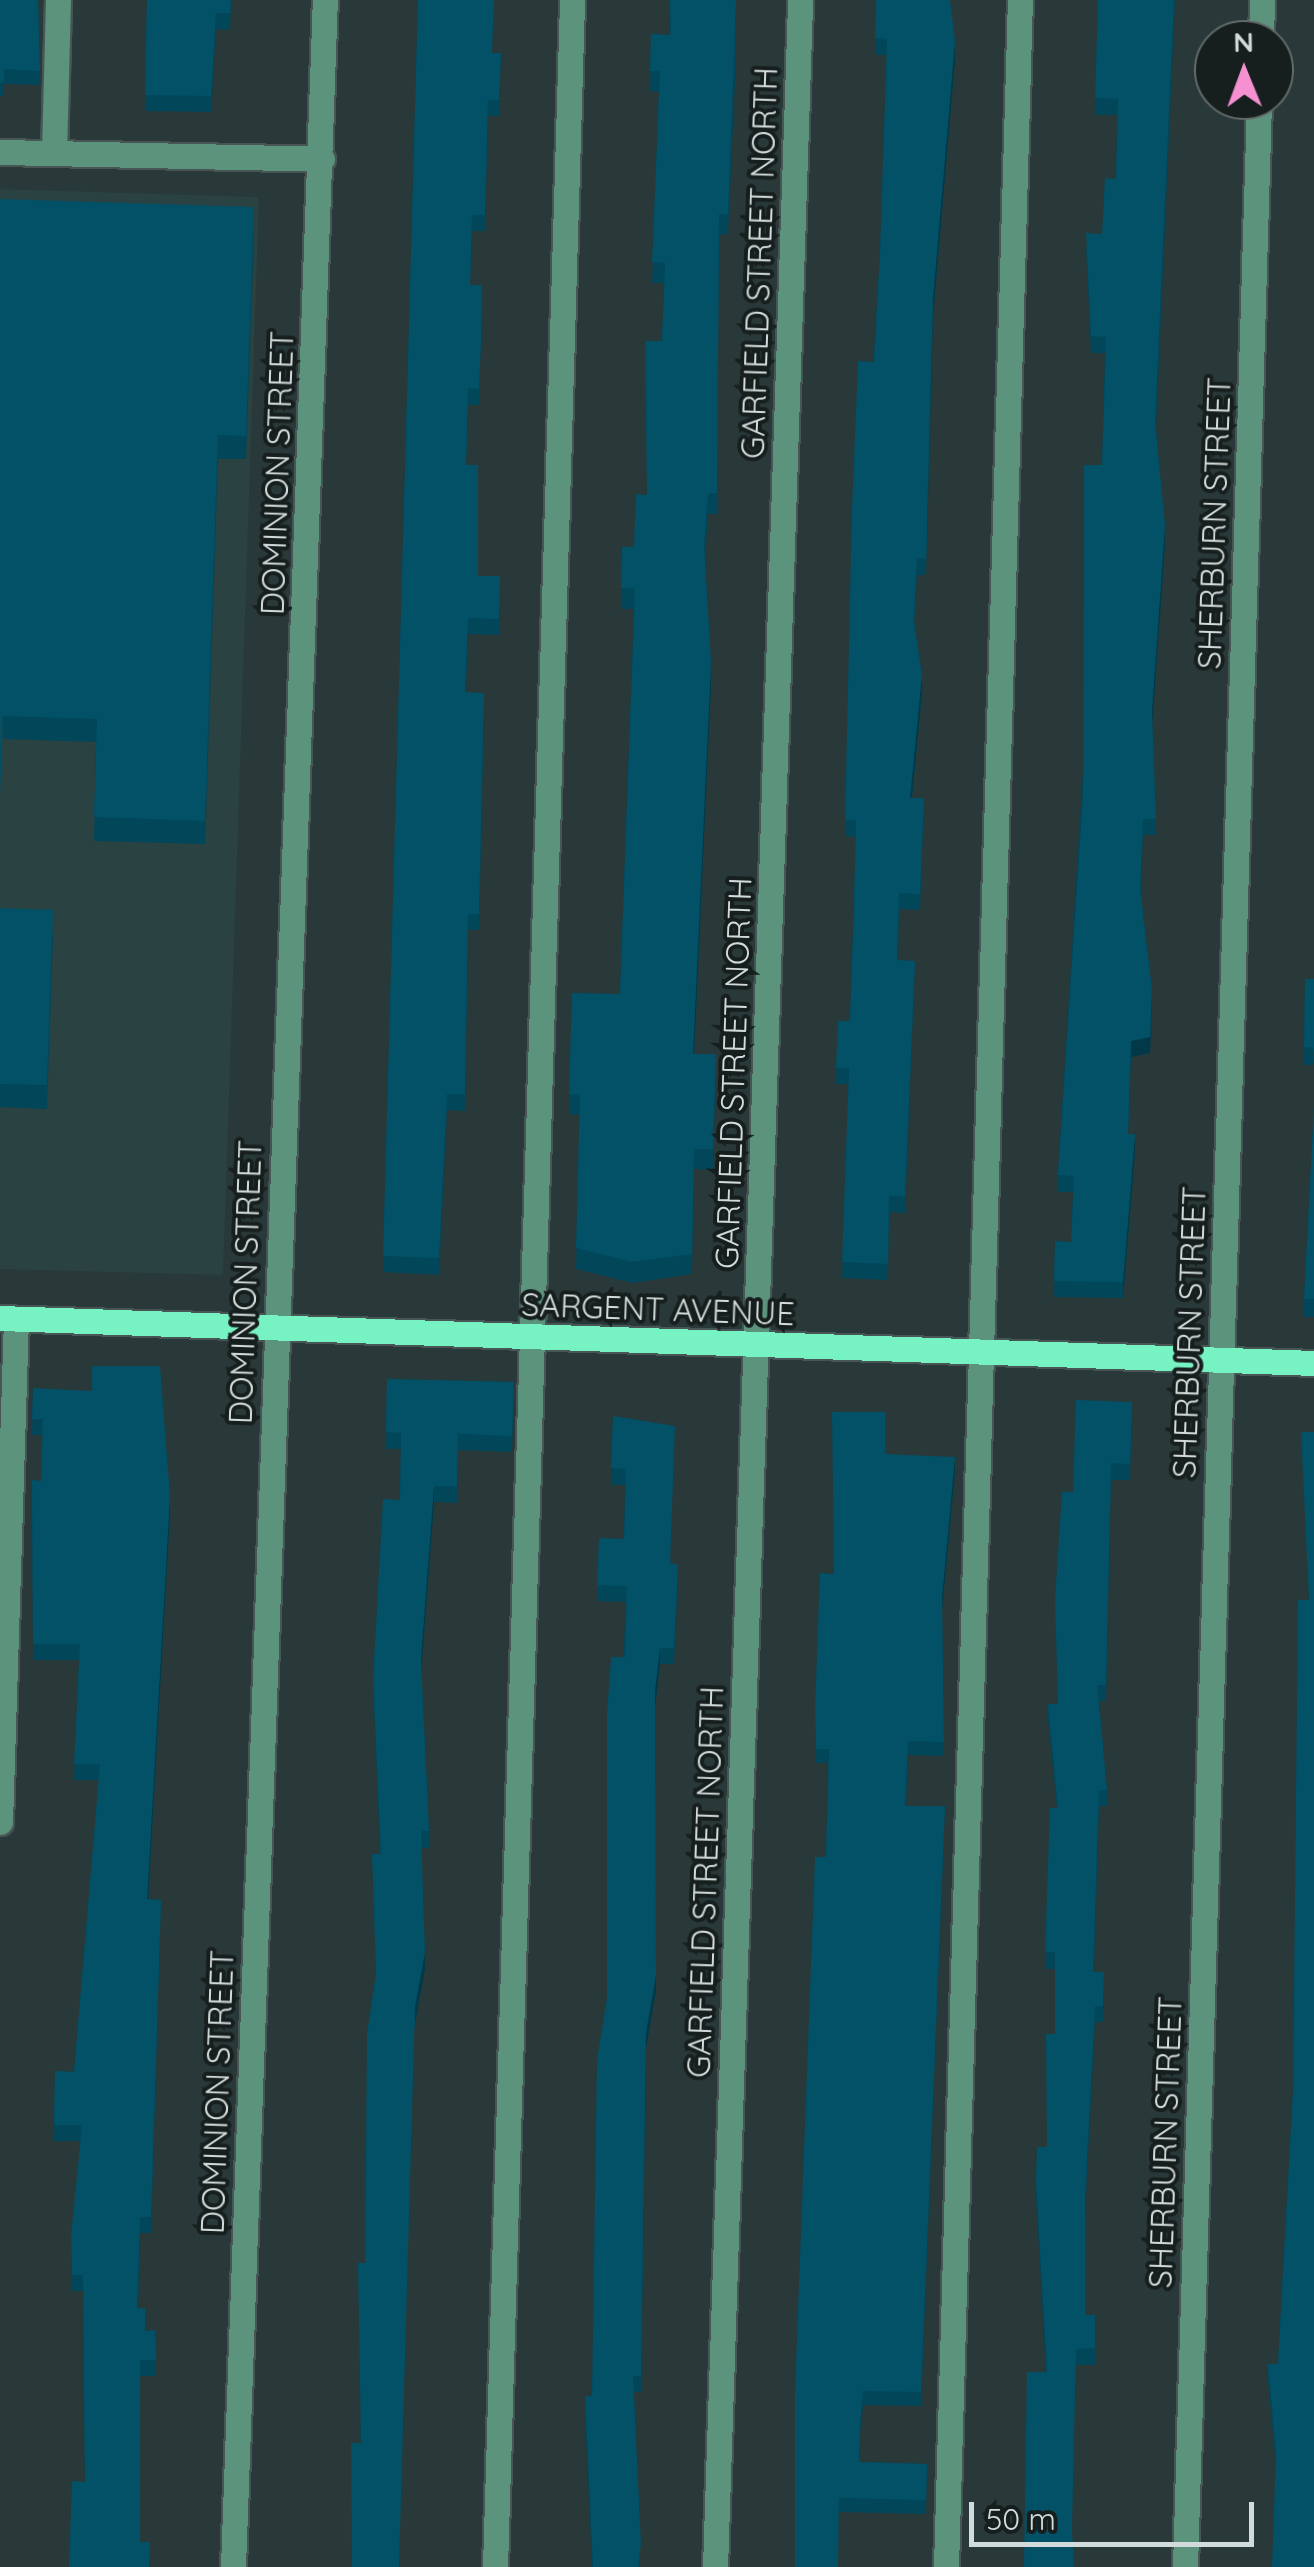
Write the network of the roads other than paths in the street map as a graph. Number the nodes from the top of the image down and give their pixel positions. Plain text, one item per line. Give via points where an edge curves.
1 (58, 0) edge
2 (326, 0) edge
3 (572, 0) edge
4 (800, 0) edge
5 (1020, 0) edge
6 (1258, 120) edge
7 (0, 152) edge
8 (54, 152) junction
9 (322, 159) junction
10 (8, 1318) edge
11 (276, 1330) junction
12 (530, 1336) junction
13 (755, 1345) junction
14 (981, 1350) junction
15 (1220, 1359) junction
16 (1314, 1363) edge
17 (0, 1822) edge
18 (233, 2567) edge
19 (496, 2567) edge
20 (715, 2567) edge
21 (946, 2567) edge
22 (1185, 2567) edge

1 - 8 street
2 - 9 street, DOMINION STREET
3 - 12 street
4 - 13 street, GARFIELD STREET NORTH
5 - 14 street
6 - 15 street, SHERBURN STREET
7 - 8 street
8 - 9 street
9 - 11 street, DOMINION STREET
10 - 11 main road, SARGENT AVENUE
10 - 17 street
11 - 12 main road, SARGENT AVENUE
11 - 18 street, DOMINION STREET
12 - 13 main road, SARGENT AVENUE
12 - 19 street
13 - 14 main road, SARGENT AVENUE
13 - 20 street, GARFIELD STREET NORTH
14 - 15 main road, SARGENT AVENUE
14 - 21 street
15 - 16 main road, SARGENT AVENUE
15 - 22 street, SHERBURN STREET

